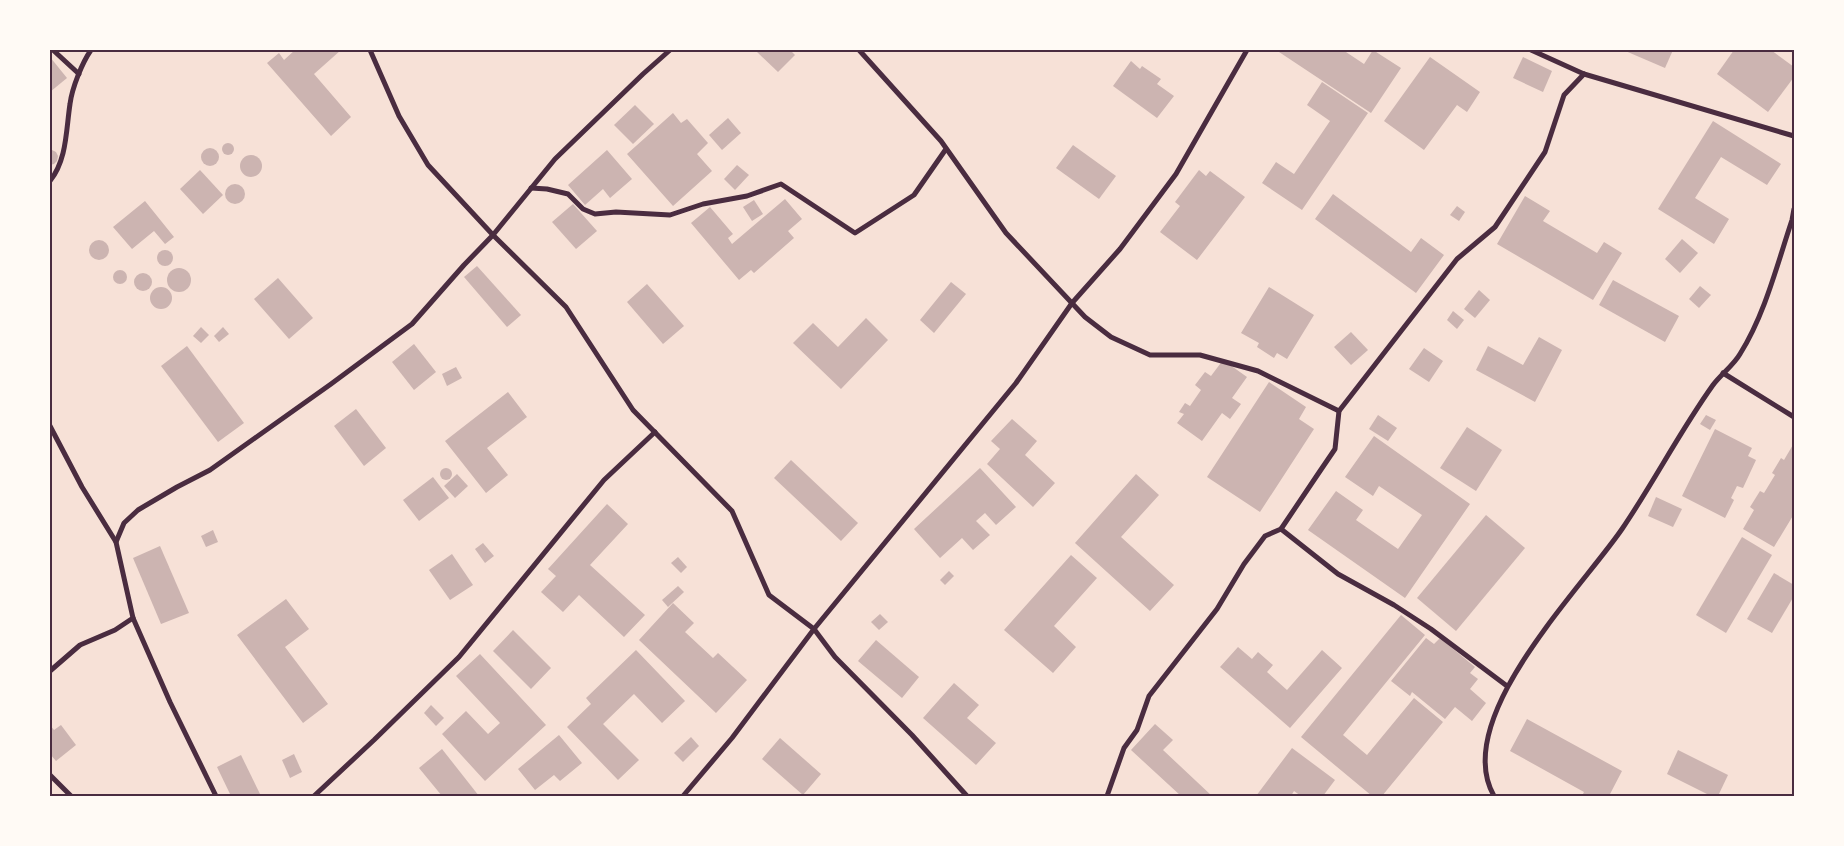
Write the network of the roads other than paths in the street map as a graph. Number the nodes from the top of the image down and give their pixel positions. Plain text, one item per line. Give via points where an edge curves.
1 (54, 50) edge
2 (91, 50) edge
3 (370, 50) edge
4 (670, 50) edge
5 (859, 50) edge
6 (1247, 50) edge
7 (1531, 50) edge
8 (79, 74) junction
9 (1584, 74) junction
10 (1794, 136) edge
11 (946, 149) junction
12 (50, 181) edge
13 (531, 188) junction
14 (1794, 209) edge
15 (493, 236) junction
16 (1072, 304) junction
17 (1723, 373) junction
18 (1339, 411) junction
19 (1794, 417) edge
20 (50, 426) edge
21 (655, 432) junction
22 (1281, 529) junction
23 (116, 542) junction
24 (133, 618) junction
25 (814, 629) junction
26 (50, 671) edge
27 (1507, 686) junction
28 (50, 775) edge
29 (71, 796) edge
30 (216, 796) edge
31 (314, 796) edge
32 (684, 796) edge
33 (967, 796) edge
34 (1107, 796) edge
35 (1494, 796) edge

1 - 8 street
2 - 8 street
3 - 15 street via 399,116 428,165
4 - 13 street via 554,159
5 - 11 street
6 - 16 street via 1176,174 1120,249
7 - 9 street
8 - 12 street via 70,101 67,136 58,171
9 - 10 street
9 - 18 street via 1564,95 1545,152 1495,227 1457,260
11 - 13 street via 914,195 855,233 781,184 670,215 595,214 583,209 568,194
11 - 16 street via 1006,233
13 - 15 street
14 - 17 street via 1758,322 1739,356
15 - 21 street via 566,308 633,410
15 - 23 street via 412,324 210,470 138,510 124,523
16 - 18 street via 1111,337 1150,355 1200,355 1258,371
16 - 25 street via 1016,383
17 - 19 street
17 - 27 street via 1622,529 1533,645
18 - 22 street via 1335,448
20 - 23 street
21 - 25 street via 732,511 770,595
21 - 31 street via 604,480 459,657
22 - 27 street via 1338,574 1432,629
22 - 34 street via 1265,536 1217,609 1149,696 1137,730 1124,748
23 - 24 street
24 - 26 street via 115,630 80,644
24 - 30 street
25 - 32 street
25 - 33 street via 835,657
27 - 35 street via 1492,720 1485,753
28 - 29 street

